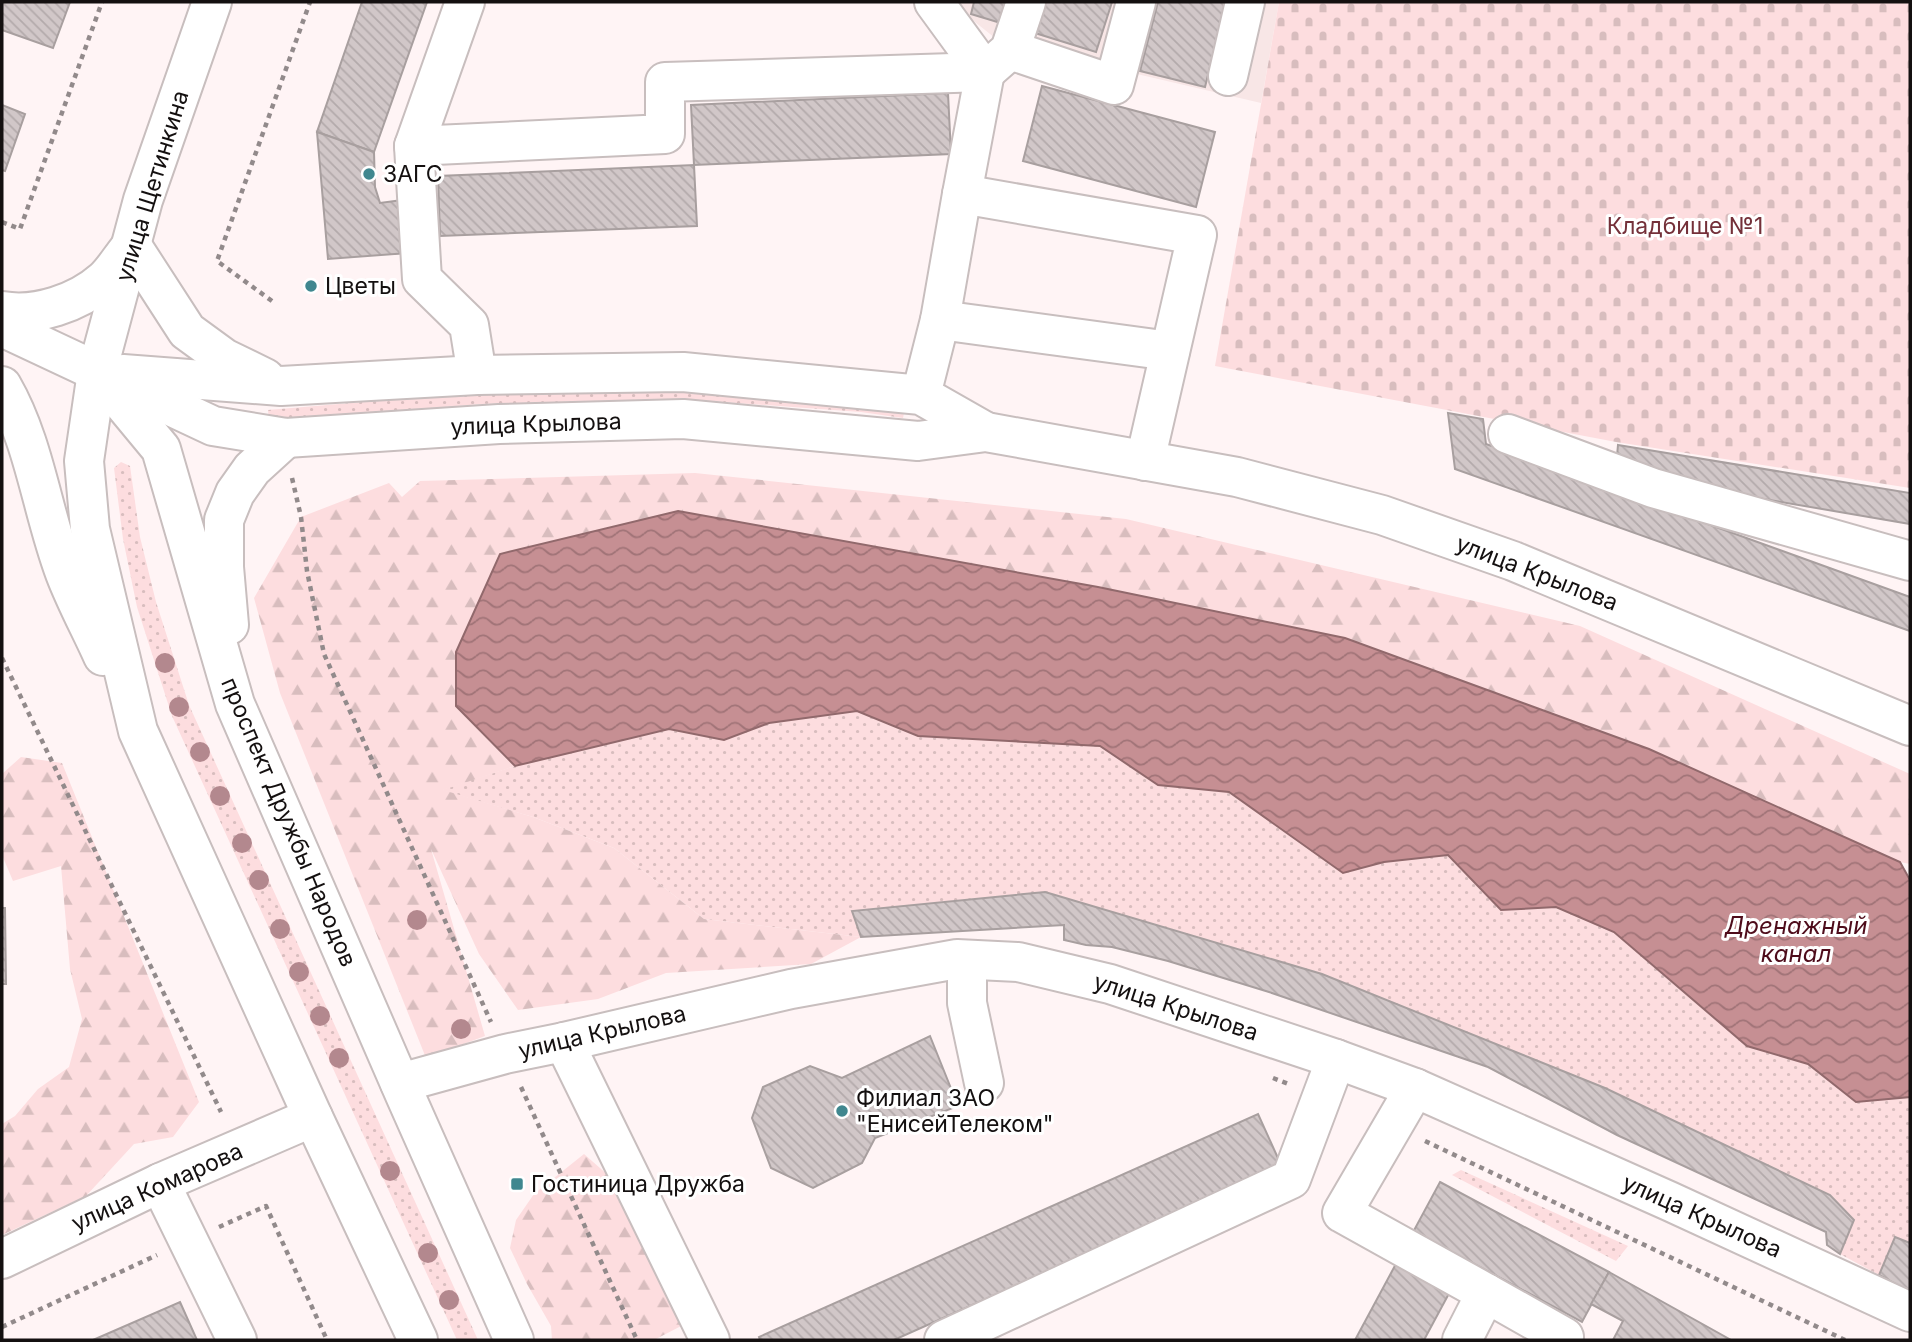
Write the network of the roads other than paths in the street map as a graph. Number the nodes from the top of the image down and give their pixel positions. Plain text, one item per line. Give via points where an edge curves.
1 (212, 2) edge
2 (465, 2) edge
3 (1026, 2) edge
4 (1136, 2) edge
5 (1245, 2) edge
6 (940, 5) edge
7 (997, 61) junction
8 (1228, 76) dead end
9 (414, 146) junction
10 (962, 194) junction
11 (132, 246) junction
12 (2, 311) edge
13 (940, 320) junction
14 (2, 327) edge
15 (1170, 351) junction
16 (97, 372) junction
17 (477, 375) junction
18 (2, 386) edge
19 (281, 386) junction
20 (921, 395) junction
21 (986, 432) junction
22 (1508, 434) dead end
23 (289, 455) junction
24 (1145, 461) junction
25 (1910, 561) edge
26 (235, 704) junction
27 (1909, 721) edge
28 (138, 731) junction
29 (967, 960) junction
30 (564, 1042) junction
31 (1336, 1059) junction
32 (400, 1083) junction
33 (984, 1083) dead end
34 (1415, 1088) junction
35 (313, 1117) junction
36 (160, 1183) junction
37 (2, 1259) edge
38 (1486, 1293) junction
39 (1910, 1312) edge
40 (1564, 1337) dead end
41 (237, 1340) edge
42 (418, 1340) edge
43 (514, 1340) edge
44 (710, 1340) edge
45 (944, 1340) edge
46 (1462, 1340) edge

1 - 11 main road, улица Щетинкина via 143,200
2 - 9 main road
3 - 7 main road
4 - 7 main road via 1114,85
5 - 8 main road
6 - 7 main road
7 - 9 main road via 665,82 665,134
7 - 10 main road
9 - 17 main road via 422,279 469,325
10 - 13 main road
10 - 15 main road via 1197,234
11 - 12 main road via 105,279 79,297 47,309
11 - 16 main road, улица Щетинкина
11 - 19 main road via 187,331 224,358
13 - 15 main road
13 - 20 main road
14 - 16 main road, улица Крылова
15 - 24 main road
16 - 19 main road, улица Крылова
16 - 23 main road, улица Крылова
16 - 26 main road, проспект Дружбы Народов via 161,449
16 - 28 main road via 84,461 90,529
17 - 19 main road, улица Крылова
17 - 20 main road, улица Крылова via 683,372
18 - 28 main road via 27,446 65,574
20 - 21 main road, улица Крылова
21 - 23 main road, улица Крылова via 918,441 683,418 499,424
21 - 24 main road, улица Крылова
22 - 25 main road via 1653,488
23 - 26 main road via 252,469 234,493 224,520
24 - 27 main road, улица Крылова via 1237,477 1381,515 1513,561
26 - 32 main road, проспект Дружбы Народов
28 - 35 main road
29 - 30 main road, улица Крылова via 791,989
29 - 31 main road, улица Крылова via 1018,962 1110,984
29 - 33 main road via 967,1003
30 - 32 main road, улица Крылова
30 - 44 main road
31 - 34 main road, улица Крылова
31 - 45 main road via 1291,1179
32 - 43 main road, проспект Дружбы Народов
34 - 38 main road via 1342,1213
34 - 39 main road, улица Крылова
35 - 36 main road, улица Комарова
35 - 42 main road
36 - 37 main road, улица Комарова
36 - 41 main road
38 - 40 main road
38 - 46 main road

